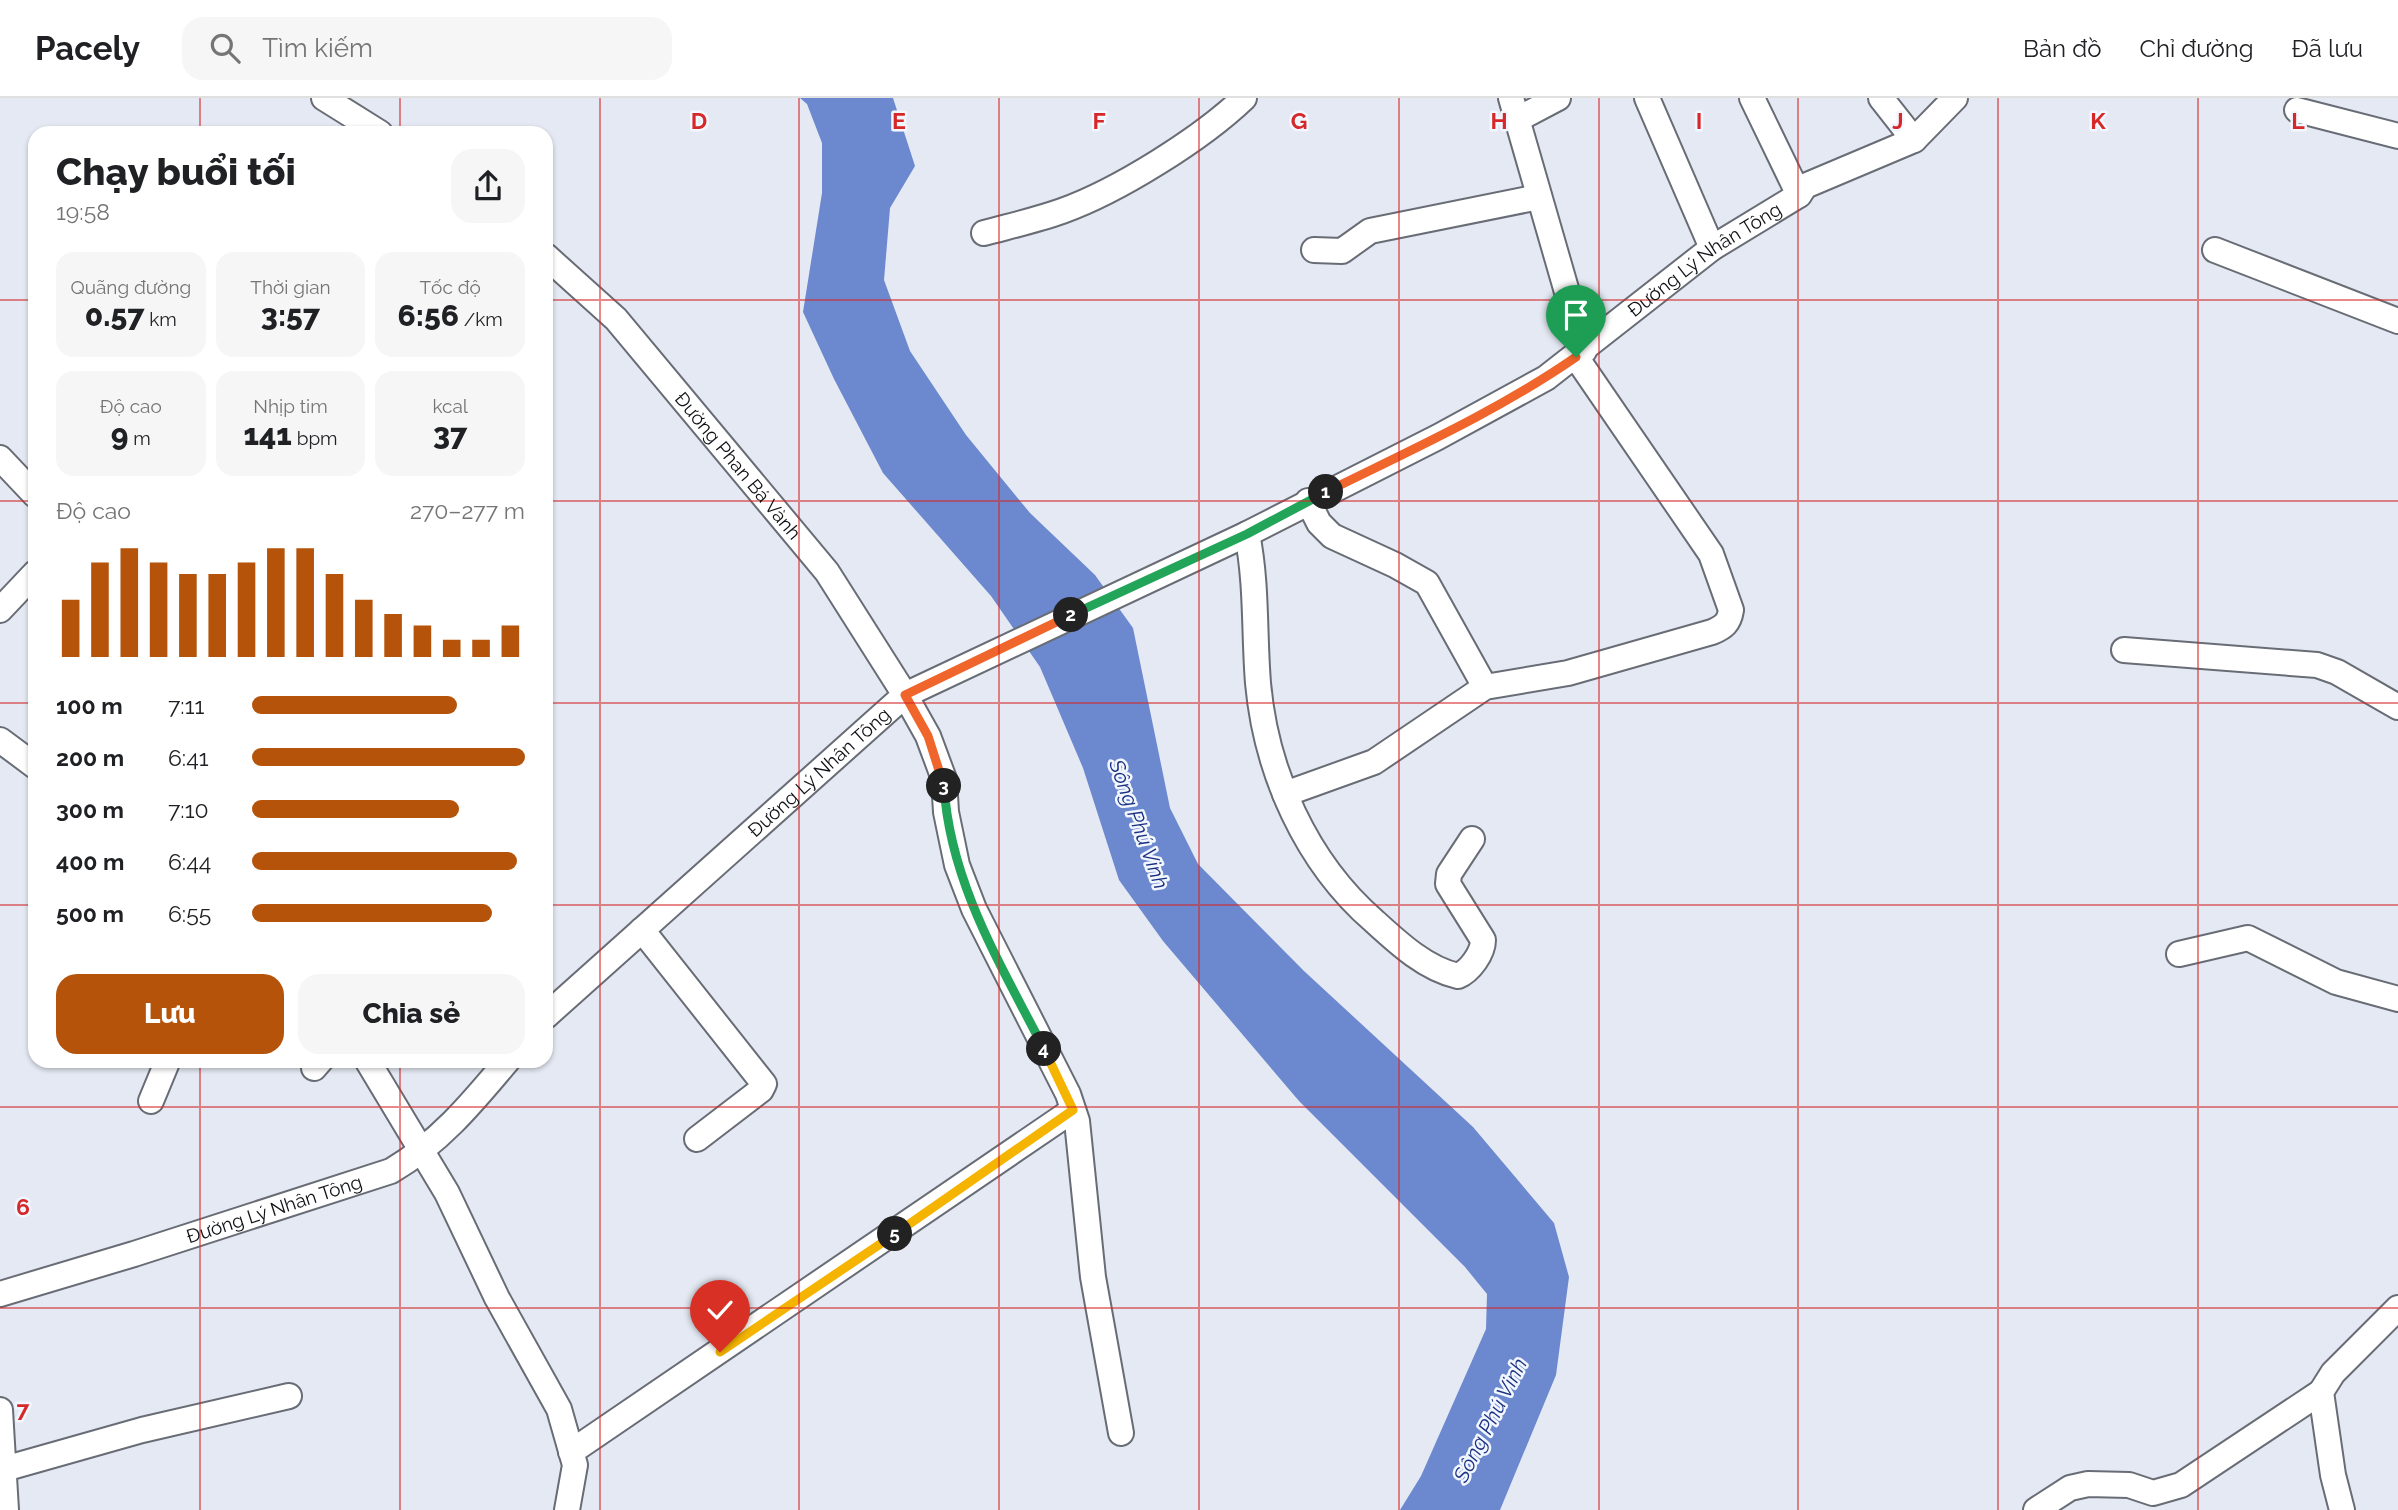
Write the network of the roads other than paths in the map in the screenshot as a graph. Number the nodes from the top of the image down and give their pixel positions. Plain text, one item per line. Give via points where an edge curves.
1 (324, 98) edge
2 (1244, 98) edge
3 (1558, 98) edge
4 (1647, 98) edge
5 (1752, 98) edge
6 (1881, 98) edge
7 (1955, 98) edge
8 (1515, 108) edge
9 (2297, 110) dead end
10 (368, 126) edge
11 (2398, 136) edge
12 (1914, 140) junction
13 (1799, 195) junction
14 (1539, 197) junction
15 (984, 233) dead end
16 (1712, 248) junction
17 (1314, 250) dead end
18 (2215, 250) dead end
19 (553, 262) edge
20 (2398, 321) edge
21 (1580, 354) junction
22 (0, 458) edge
23 (28, 488) edge
24 (1308, 501) junction
25 (1247, 534) junction
26 (28, 580) edge
27 (0, 610) edge
28 (2124, 650) dead end
29 (1485, 687) junction
30 (905, 695) junction
31 (2398, 707) edge
32 (0, 740) edge
33 (28, 761) edge
34 (1285, 794) junction
35 (1472, 839) dead end
36 (642, 930) junction
37 (2179, 954) dead end
38 (2398, 999) edge
39 (553, 1010) edge
40 (157, 1068) edge
41 (372, 1068) edge
42 (501, 1068) edge
43 (151, 1101) dead end
44 (1073, 1110) junction
45 (697, 1139) dead end
46 (423, 1153) junction
47 (0, 1294) edge
48 (2398, 1308) edge
49 (2321, 1392) junction
50 (289, 1396) dead end
51 (0, 1410) edge
52 (1121, 1433) dead end
53 (572, 1452) junction
54 (4, 1469) junction
55 (2161, 1502) edge
56 (6, 1510) edge
57 (568, 1510) edge
58 (2036, 1510) edge
59 (2342, 1510) edge

1 - 10 street
2 - 15 street via 1208,130 1106,190 1063,211
3 - 8 street
4 - 16 street
5 - 13 street
6 - 12 street
7 - 12 street, Đường Lý Nhân Tông
8 - 14 street
9 - 11 street
12 - 13 street, Đường Lý Nhân Tông via 1805,186
13 - 16 street, Đường Lý Nhân Tông
14 - 17 street via 1370,231 1342,251
14 - 21 street
16 - 21 street, Đường Lý Nhân Tông
18 - 20 street
19 - 30 street, Đường Phan Bá Vành via 616,319 827,572
21 - 24 street, Đường Lý Nhân Tông via 1546,378 1438,437
21 - 29 street via 1711,554 1730,619 1712,632 1568,673
22 - 23 street
24 - 25 street, Đường Lý Nhân Tông
24 - 29 street via 1332,536 1427,583
25 - 30 street, Đường Lý Nhân Tông
25 - 34 street via 1253,561 1262,718
26 - 27 street
28 - 31 street via 2317,665
29 - 34 street via 1374,762
30 - 36 street, Đường Lý Nhân Tông
30 - 44 street, Đường Phan Bá Vành via 928,736 944,779 957,865 974,909
32 - 33 street
34 - 35 street via 1318,860 1355,905 1418,957 1458,976 1483,947 1448,884 1449,874
36 - 39 street, Đường Lý Nhân Tông
36 - 45 street via 764,1084
37 - 38 street via 2248,938 2336,982
40 - 43 street
41 - 46 street
42 - 46 street, Đường Lý Nhân Tông via 453,1126
44 - 52 street, Đường Phan Bá Vành via 1093,1277
44 - 53 street
46 - 47 street, Đường Lý Nhân Tông via 391,1171
46 - 53 street via 559,1409
48 - 49 street via 2333,1373
49 - 55 street
49 - 59 street
50 - 54 street via 142,1430
51 - 54 street
53 - 57 street via 575,1465
54 - 56 street
55 - 58 street via 2129,1485 2088,1485 2070,1488

